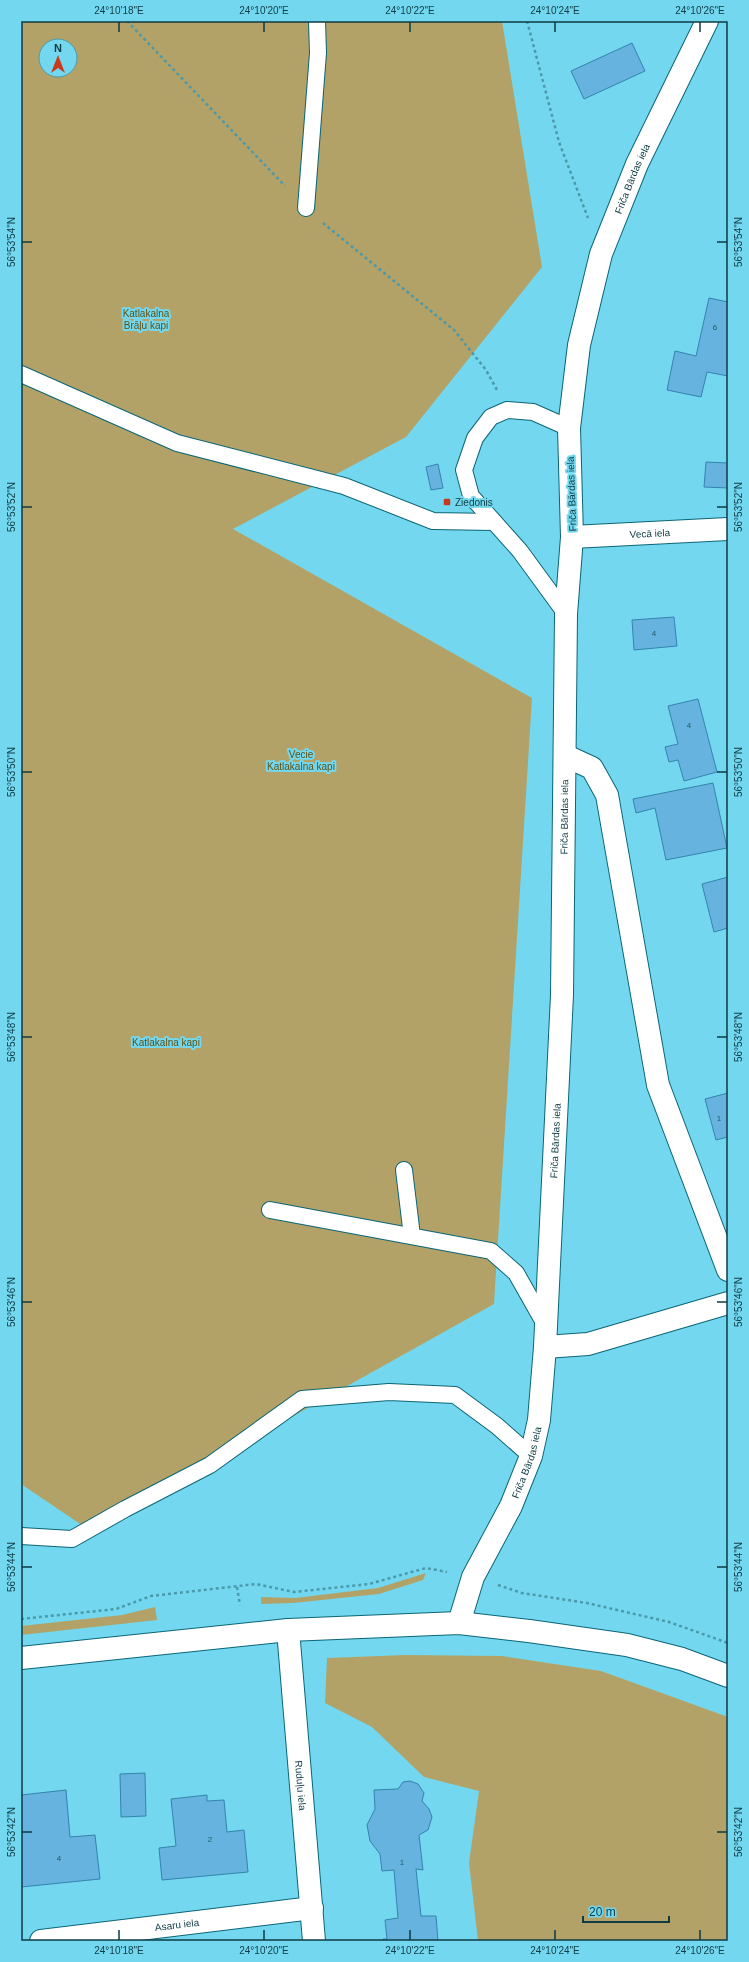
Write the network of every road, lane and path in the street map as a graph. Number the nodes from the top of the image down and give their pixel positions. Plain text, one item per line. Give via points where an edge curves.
1 (317, 21) edge
2 (527, 21) edge
3 (707, 21) edge
4 (306, 208) dead end
5 (601, 254) junction
6 (21, 374) edge
7 (569, 428) junction
8 (494, 522) junction
9 (728, 529) edge
10 (572, 537) junction
11 (566, 614) junction
12 (566, 756) junction
13 (404, 1170) dead end
14 (270, 1210) dead end
15 (412, 1236) junction
16 (728, 1270) edge
17 (728, 1303) edge
18 (546, 1326) junction
19 (545, 1347) junction
20 (530, 1456) junction
21 (21, 1536) edge
22 (473, 1577) junction
23 (237, 1587) junction
24 (240, 1605) dead end
25 (21, 1619) edge
26 (459, 1623) junction
27 (288, 1630) junction
28 (728, 1643) edge
29 (21, 1658) edge
30 (728, 1676) edge
31 (312, 1908) junction
32 (42, 1941) edge
33 (314, 1941) edge

1 - 4 lane via 318,53
2 - 5 path via 559,142
3 - 5 street, Friča Bārdas iela via 637,164
5 - 7 street, Friča Bārdas iela via 579,345
6 - 8 lane via 177,443 344,486 433,521
7 - 8 lane via 533,412 507,410 491,417 475,438 464,470 471,496
7 - 10 street, Friča Bārdas iela
8 - 11 lane via 520,550
9 - 10 street, Vecā iela
10 - 11 street, Friča Bārdas iela
11 - 12 street, Friča Bārdas iela
12 - 16 street via 592,768 606,795 658,1085
12 - 18 street, Friča Bārdas iela via 562,995
13 - 15 lane
14 - 15 lane
15 - 18 lane via 491,1251 516,1273
17 - 19 street via 588,1344
18 - 19 street, Friča Bārdas iela
19 - 20 street, Friča Bārdas iela via 539,1420
20 - 21 lane via 497,1426 455,1395 389,1392 302,1399 210,1465 72,1539
20 - 22 street, Friča Bārdas iela via 511,1506
22 - 23 path via 426,1568 369,1584 294,1592 256,1584
22 - 26 street, Friča Bārdas iela
22 - 28 path via 522,1593 587,1603 669,1622
23 - 24 path
23 - 25 path via 151,1596 116,1609
26 - 27 street
26 - 30 street via 627,1645 682,1659
27 - 29 street
27 - 31 street, Ruduļu iela
31 - 32 street, Asaru iela
31 - 33 street, Ruduļu iela

